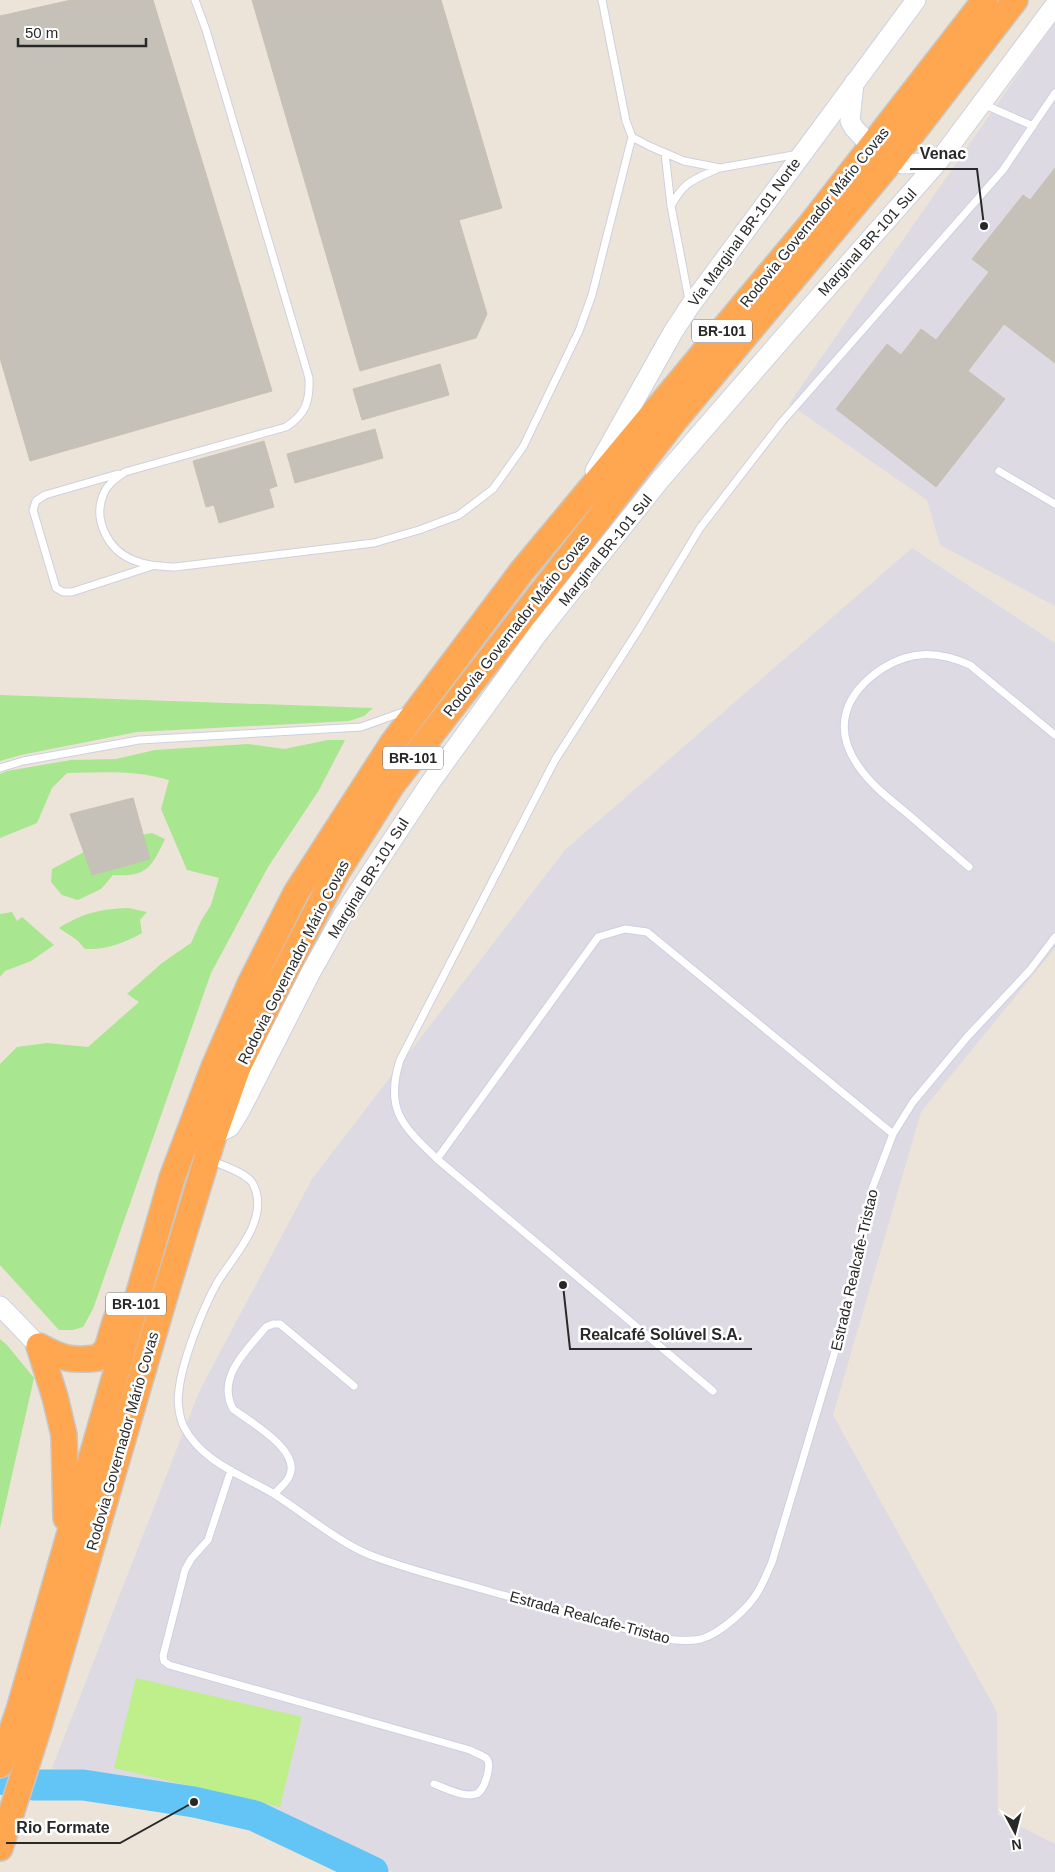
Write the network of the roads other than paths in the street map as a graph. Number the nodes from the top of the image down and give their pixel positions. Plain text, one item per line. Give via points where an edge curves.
1 (195, 0) edge
2 (602, 0) edge
3 (916, 0) edge
4 (984, 0) edge
5 (1015, 0) edge
6 (1054, 13) edge
7 (854, 82) junction
8 (1055, 93) edge
9 (982, 104) junction
10 (1033, 126) junction
11 (632, 137) junction
12 (868, 143) dead end
13 (665, 153) junction
14 (802, 154) junction
15 (895, 162) dead end
16 (938, 162) junction
17 (720, 168) junction
18 (671, 206) junction
19 (690, 306) junction
20 (999, 471) dead end
21 (125, 472) junction
22 (577, 503) junction
23 (1055, 504) edge
24 (153, 566) junction
25 (421, 706) junction
26 (1055, 735) edge
27 (0, 768) edge
28 (969, 867) dead end
29 (1055, 937) edge
30 (217, 1061) junction
31 (893, 1134) junction
32 (214, 1135) junction
33 (207, 1158) junction
34 (438, 1159) junction
35 (0, 1306) edge
36 (39, 1346) junction
37 (354, 1386) dead end
38 (713, 1390) dead end
39 (231, 1470) junction
40 (274, 1494) junction
41 (65, 1551) junction
42 (0, 1765) edge
43 (434, 1784) dead end
44 (1, 1846) edge

1 - 21 lane via 304,359 310,394 306,408 296,421 286,427
2 - 11 lane
3 - 7 street, Via Marginal BR-101 Norte
4 - 22 highway, Rodovia Governador Mário Covas / BR-101 via 812,224
5 - 32 highway, Rodovia Governador Mário Covas / BR-101 via 892,160 675,420 392,785 337,872 278,983 238,1067
6 - 9 street, Marginal BR-101 Sul
7 - 12 street via 850,120
7 - 14 street, Via Marginal BR-101 Norte
8 - 10 lane
9 - 10 lane
9 - 16 street, Marginal BR-101 Sul
10 - 34 lane via 1003,170 781,423 700,528 555,760 400,1060 394,1078 398,1114 410,1132
11 - 13 lane
11 - 24 lane via 592,295 523,447 493,489 459,515 374,542 212,563
13 - 17 lane via 684,161
13 - 18 lane
14 - 17 lane
14 - 19 street, Via Marginal BR-101 Norte
15 - 16 street
16 - 32 street, Marginal BR-101 Sul via 660,480 539,632 430,783 344,913 240,1111 230,1127
17 - 18 lane via 690,182 680,190
18 - 19 lane
19 - 22 street, Via Marginal BR-101 Norte
20 - 23 lane
21 - 24 lane via 112,480 104,493 100,506 101,522 106,538 118,551 132,560
21 - 24 lane via 45,495 36,501 33,510 56,588 72,592
22 - 25 highway, Rodovia Governador Mário Covas / BR-101
25 - 27 lane via 361,727 139,740
25 - 30 highway, Rodovia Governador Mário Covas / BR-101 via 392,744 296,893 250,984
26 - 28 lane via 970,665 939,654 898,659 870,677 856,692 846,708 843,727 847,745 859,767 878,788
29 - 31 lane, Estrada Realcafe-Tristao via 1030,970 968,1036 913,1102
30 - 36 highway via 156,1190 106,1348 98,1358 82,1360 60,1358
30 - 41 highway, Rodovia Governador Mário Covas / BR-101 via 172,1178
31 - 34 lane via 647,932 625,929 598,937
31 - 40 lane, Estrada Realcafe-Tristao via 872,1190 845,1318 772,1562 758,1591 722,1628 701,1639 658,1638 454,1581 369,1554
32 - 33 highway, Rodovia Governador Mário Covas / BR-101
33 - 39 lane, Estrada Realcafe-Tristao via 247,1177 253,1184 257,1212 250,1234 216,1285 200,1323 182,1373 179,1409 192,1439 206,1455
33 - 44 highway, Rodovia Governador Mário Covas / BR-101
34 - 38 lane
35 - 36 street
36 - 41 highway via 64,1435
37 - 40 lane via 280,1324 266,1327 235,1364 228,1387 234,1409 284,1447 291,1460 289,1476
39 - 40 lane, Estrada Realcafe-Tristao
39 - 43 lane via 208,1540 190,1559 185,1570 164,1661 179,1668 470,1750 489,1762 482,1790 477,1794 467,1795
41 - 42 highway, Rodovia Governador Mário Covas / BR-101

